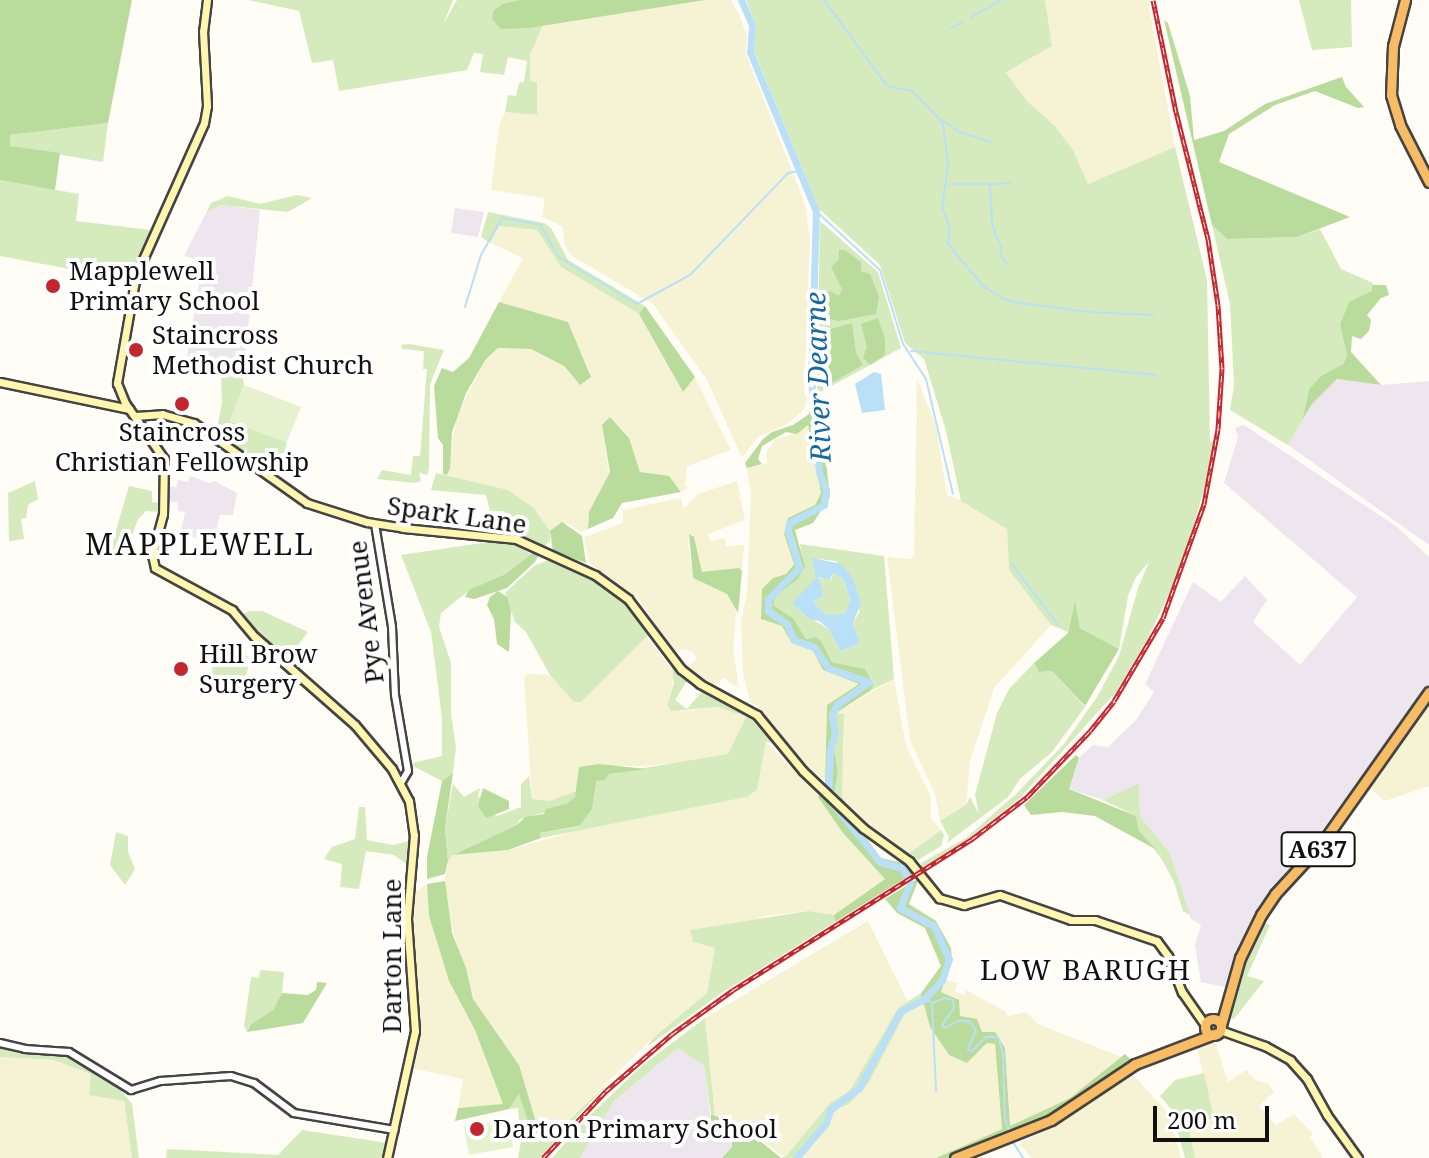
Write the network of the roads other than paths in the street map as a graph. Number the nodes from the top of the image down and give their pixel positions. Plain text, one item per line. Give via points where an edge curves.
1 (207, 0) edge
2 (1405, 0) edge
3 (1429, 182) edge
4 (0, 382) edge
5 (123, 399) junction
6 (111, 406) junction
7 (132, 412) junction
8 (375, 524) junction
9 (1429, 692) edge
10 (395, 695) joint
11 (401, 783) junction
12 (1212, 1025) junction
13 (0, 1043) edge
14 (395, 1130) junction
15 (387, 1158) edge
16 (955, 1158) edge
17 (1358, 1158) edge

1 - 5 main road via 206,115 133,284 117,377
2 - 3 highway via 1393,46 1391,95
4 - 6 main road, Spark Lane
5 - 6 main road
5 - 7 main road
6 - 7 main road, Spark Lane
7 - 8 main road, Spark Lane via 194,423 297,498
7 - 11 main road, Darton Lane via 164,459 163,514 152,555 155,568 232,610 255,637 355,725
8 - 10 street, Pye Avenue via 392,627
8 - 12 main road, Spark Lane via 516,539 595,575 628,599 690,676 762,720 796,764 863,828 909,861 933,893 953,905 1000,895 1071,920 1095,920 1157,941 1182,992
9 - 12 highway, A637 via 1322,843 1261,915
10 - 11 street, Darton Lane via 408,771
11 - 14 main road, Darton Lane via 414,822 407,919 415,1021
12 - 16 highway via 1122,1070 1051,1120
12 - 17 main road via 1290,1060
13 - 14 street via 69,1052 131,1090 212,1075 246,1079 294,1113
14 - 15 main road, Darton Lane

